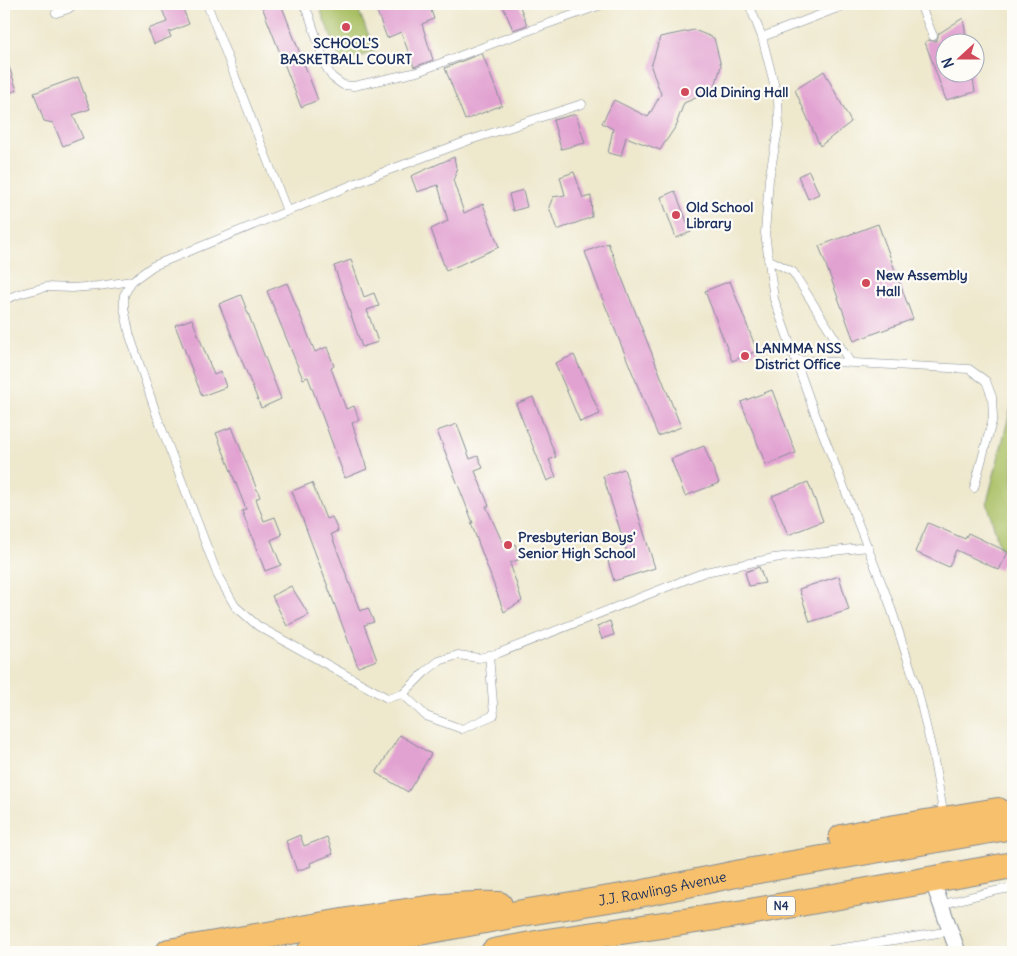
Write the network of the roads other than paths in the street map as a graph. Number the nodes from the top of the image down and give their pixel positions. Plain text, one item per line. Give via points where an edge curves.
1 (75, 4) edge
2 (207, 4) edge
3 (303, 4) edge
4 (604, 4) edge
5 (749, 4) edge
6 (848, 4) edge
7 (920, 4) edge
8 (56, 14) dead end
9 (933, 36) dead end
10 (762, 37) junction
11 (582, 104) dead end
12 (287, 211) junction
13 (768, 259) junction
14 (132, 281) junction
15 (4, 300) edge
16 (796, 360) junction
17 (850, 362) junction
18 (974, 488) dead end
19 (868, 547) junction
20 (489, 655) junction
21 (403, 694) junction
22 (1013, 808) edge
23 (944, 819) junction
24 (1013, 826) edge
25 (1013, 865) edge
26 (741, 873) junction
27 (932, 880) junction
28 (1013, 888) edge
29 (942, 905) junction
30 (528, 912) junction
31 (951, 931) junction
32 (541, 947) edge
33 (169, 952) edge
34 (310, 952) edge
35 (494, 952) edge
36 (818, 952) edge
37 (958, 952) edge

1 - 8 lane
2 - 12 lane
3 - 4 lane via 332,77 343,85 354,86 417,72
5 - 10 lane
6 - 10 lane
7 - 9 lane
10 - 13 lane via 778,99 779,125 764,233
11 - 12 lane via 470,140
12 - 14 lane via 153,266
13 - 16 lane via 774,299
13 - 17 lane via 794,272
14 - 15 lane via 72,288 46,287
14 - 21 lane via 124,295 130,336 218,576 235,606 258,626 387,698
16 - 17 lane
16 - 19 lane
17 - 18 lane via 969,369 986,381 992,397 993,418
19 - 20 lane via 774,558 705,572
19 - 23 lane via 917,688
20 - 21 lane via 479,658 458,655 439,661
20 - 21 lane via 494,716 462,729 426,716
22 - 23 highway
23 - 26 highway via 865,832 791,850
24 - 26 highway, J.J. Rawlings Avenue
25 - 27 highway, N4
26 - 30 highway, J.J. Rawlings Avenue
27 - 29 street
27 - 32 highway, N4
28 - 29 lane
29 - 31 street
30 - 33 highway via 514,906 492,905 425,909
30 - 34 highway, J.J. Rawlings Avenue
31 - 36 lane
31 - 37 street
32 - 35 highway, N4

